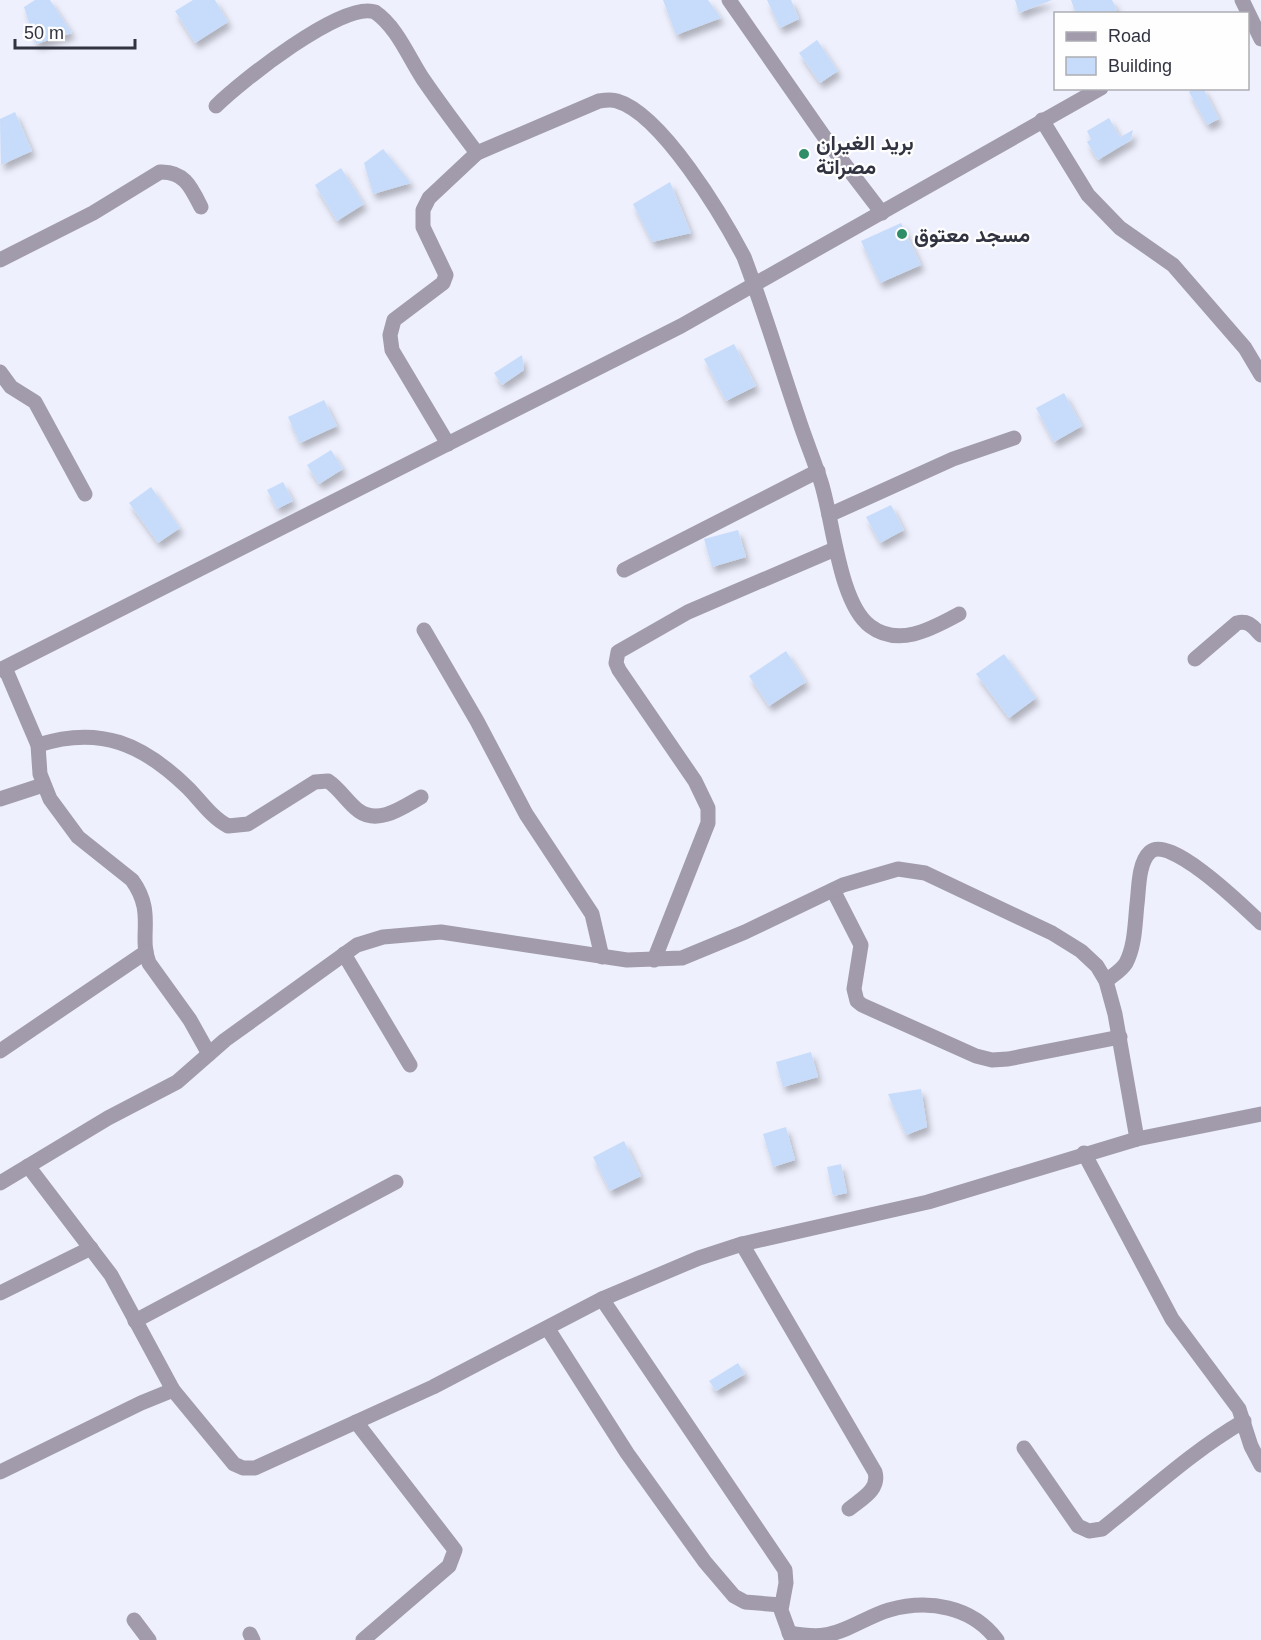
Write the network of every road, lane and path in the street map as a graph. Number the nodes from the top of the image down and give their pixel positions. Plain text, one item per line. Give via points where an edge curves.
1 (729, 0) edge
2 (1261, 4) edge
3 (1244, 8) edge
4 (1249, 17) edge
5 (1261, 39) edge
6 (1097, 90) edge
7 (216, 106) dead end
8 (1042, 120) junction
9 (477, 153) junction
10 (201, 207) dead end
11 (882, 213) junction
12 (0, 260) edge
13 (754, 285) junction
14 (0, 372) edge
15 (1261, 375) edge
16 (1014, 438) dead end
17 (448, 444) junction
18 (818, 471) junction
19 (85, 494) dead end
20 (830, 515) junction
21 (836, 549) junction
22 (624, 570) dead end
23 (959, 614) dead end
24 (424, 630) dead end
25 (1261, 635) edge
26 (1195, 659) dead end
27 (2, 669) edge
28 (38, 745) junction
29 (44, 784) junction
30 (421, 797) dead end
31 (0, 799) edge
32 (832, 890) junction
33 (1261, 923) edge
34 (146, 952) junction
35 (344, 954) junction
36 (602, 957) junction
37 (654, 960) junction
38 (1106, 981) junction
39 (1120, 1037) junction
40 (0, 1051) edge
41 (209, 1054) junction
42 (410, 1065) dead end
43 (1261, 1114) edge
44 (1137, 1139) junction
45 (1084, 1153) junction
46 (28, 1166) junction
47 (396, 1182) dead end
48 (0, 1183) edge
49 (742, 1244) junction
50 (92, 1248) junction
51 (0, 1293) edge
52 (602, 1299) junction
53 (135, 1321) junction
54 (548, 1329) junction
55 (173, 1390) junction
56 (1244, 1421) junction
57 (356, 1422) junction
58 (1256, 1442) edge
59 (1024, 1448) dead end
60 (1261, 1465) edge
61 (0, 1472) edge
62 (849, 1509) dead end
63 (781, 1605) junction
64 (134, 1620) dead end
65 (790, 1636) edge
66 (149, 1640) edge
67 (363, 1640) edge
68 (997, 1640) edge

1 - 11 street
2 - 3 street
4 - 5 street
6 - 8 street
7 - 9 street via 243,78 272,57 340,12 360,7 375,11 394,33
8 - 11 street
8 - 15 street via 1088,195 1120,228 1173,265 1245,348
9 - 13 street via 599,101 616,100 632,108 673,148 728,226
9 - 17 street via 429,198 423,210 423,226 446,275 443,283 394,320 390,335 392,350
10 - 12 street via 183,176 172,171 160,172 59,231
11 - 13 street
13 - 17 street
13 - 18 street
14 - 19 street via 11,387 35,402
16 - 20 street via 953,459
17 - 27 street
18 - 20 street
18 - 22 street
20 - 21 street
21 - 23 street via 852,601 859,616 871,627 885,633 912,635
21 - 37 street via 688,612 618,652 619,670 695,781 708,808 708,823
24 - 36 street via 526,814 592,914
25 - 26 street via 1244,621 1237,623
27 - 28 street
28 - 29 street
28 - 30 street via 78,737 121,741 163,766 228,826 248,824 315,782 328,781 359,812 373,816 387,815
29 - 31 street
29 - 34 street via 50,799 78,837 137,887 146,915
32 - 37 street via 705,950 682,958
32 - 38 street via 885,871 912,869 925,873 1068,942 1097,966
32 - 39 street via 861,945 854,989 862,1005 992,1060
33 - 38 street via 1220,885 1169,849 1151,850 1142,867 1131,951 1125,965
34 - 40 street
34 - 41 street via 153,970 190,1020
35 - 36 street via 357,945 383,937 441,932
35 - 41 street
35 - 42 street
36 - 37 street
38 - 39 street
39 - 44 street
41 - 46 street via 177,1082
43 - 44 street
44 - 45 street
45 - 49 street via 928,1202
45 - 56 street via 1172,1319 1234,1401
46 - 48 street
46 - 50 street
47 - 53 street
49 - 52 street via 669,1269
49 - 62 street via 875,1472 872,1490
50 - 51 street
50 - 53 street
52 - 54 street
52 - 63 street via 780,1562 787,1577
53 - 55 street
54 - 57 street
54 - 63 street via 633,1463 712,1571 734,1596 746,1602
55 - 57 street via 225,1455 243,1468 255,1468
55 - 61 street
56 - 58 street
56 - 59 street via 1196,1450 1143,1497 1095,1531 1078,1526
57 - 67 street via 454,1550 449,1566
58 - 60 street
63 - 65 street
64 - 66 street
65 - 68 street via 827,1635 889,1610 920,1604 957,1610 980,1622

